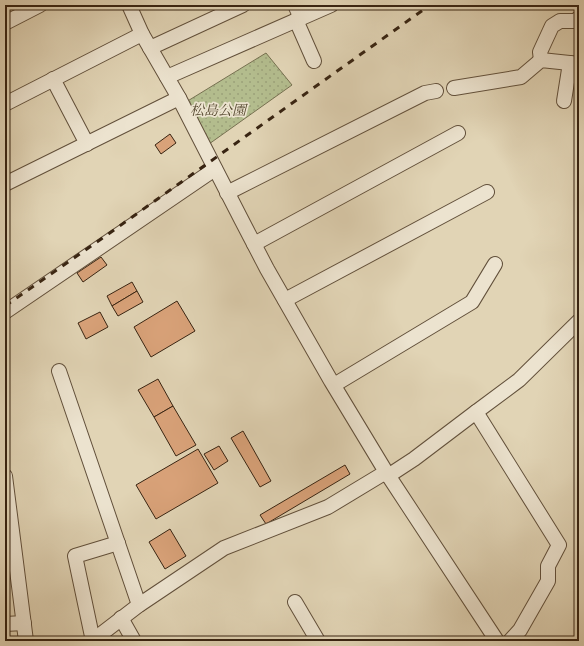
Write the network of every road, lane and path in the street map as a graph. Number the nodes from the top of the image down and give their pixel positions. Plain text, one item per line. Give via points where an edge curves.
1 (40, 5) edge
2 (129, 5) edge
3 (243, 5) edge
4 (295, 5) edge
5 (331, 5) edge
6 (579, 18) edge
7 (298, 19) junction
8 (5, 23) edge
9 (142, 34) junction
10 (150, 48) junction
11 (541, 60) junction
12 (314, 61) dead end
13 (575, 64) edge
14 (167, 77) junction
15 (53, 79) junction
16 (454, 88) dead end
17 (436, 91) dead end
18 (178, 98) junction
19 (564, 101) dead end
20 (5, 104) edge
21 (458, 133) dead end
22 (87, 144) junction
23 (215, 168) junction
24 (5, 184) edge
25 (488, 192) dead end
26 (227, 193) junction
27 (254, 244) junction
28 (495, 264) dead end
29 (285, 300) junction
30 (5, 312) edge
31 (579, 321) edge
32 (60, 371) dead end
33 (334, 385) junction
34 (476, 412) junction
35 (387, 474) junction
36 (5, 476) edge
37 (7, 505) edge
38 (118, 543) junction
39 (11, 570) edge
40 (295, 602) dead end
41 (139, 605) junction
42 (121, 618) junction
43 (24, 623) junction
44 (5, 624) edge
45 (26, 641) edge
46 (93, 641) edge
47 (134, 641) edge
48 (318, 641) edge
49 (497, 641) edge
50 (510, 641) edge

1 - 8 street
2 - 9 street
3 - 10 street
4 - 7 street
5 - 7 street
6 - 11 street via 575,21 560,21 552,26 540,52
7 - 12 street
7 - 14 street
9 - 10 street
9 - 15 street
10 - 14 street
11 - 13 street
11 - 16 street via 521,77
13 - 19 street
14 - 18 street
15 - 20 street
15 - 22 street
17 - 26 street via 425,93
18 - 22 street
18 - 23 street
21 - 27 street
22 - 24 street
23 - 26 street
23 - 30 street
25 - 29 street
26 - 27 street
27 - 29 street
28 - 33 street via 472,302
29 - 33 street
31 - 34 street via 519,380
32 - 38 street
33 - 35 street
34 - 35 street via 420,454
34 - 50 street via 559,545 548,566 548,581 520,630
35 - 41 street via 328,507 224,548
35 - 49 street
36 - 37 street
37 - 39 street
38 - 41 street
38 - 46 street via 75,556
39 - 43 street
40 - 48 street
41 - 42 street
42 - 46 street
42 - 47 street
43 - 44 street
43 - 45 street

